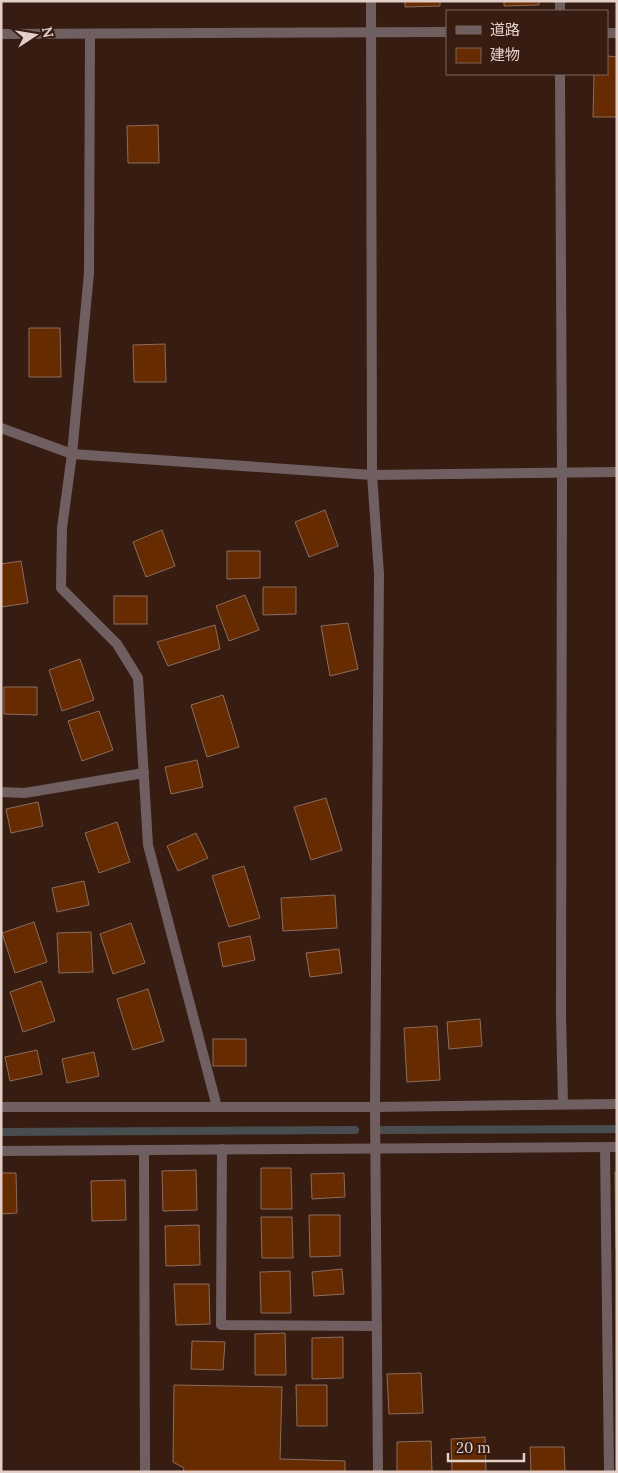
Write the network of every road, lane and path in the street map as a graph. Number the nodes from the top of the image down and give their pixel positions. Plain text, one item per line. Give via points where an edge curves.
1 (371, 1) edge
2 (372, 32) junction
3 (446, 32) edge
4 (1, 33) edge
5 (90, 34) junction
6 (560, 75) edge
7 (1, 428) edge
8 (72, 454) junction
9 (562, 472) junction
10 (617, 472) edge
11 (372, 475) junction
12 (144, 773) junction
13 (1, 792) edge
14 (563, 1104) junction
15 (617, 1104) edge
16 (1, 1107) edge
17 (217, 1107) junction
18 (374, 1107) junction
19 (605, 1147) junction
20 (617, 1147) edge
21 (375, 1148) junction
22 (222, 1149) junction
23 (144, 1150) junction
24 (1, 1151) edge
25 (377, 1326) junction
26 (145, 1472) edge
27 (378, 1472) edge
28 (609, 1472) edge

1 - 2 street
2 - 3 street
2 - 5 street
2 - 11 street
4 - 5 street
5 - 8 street via 90,273
6 - 9 street
7 - 8 street
8 - 11 street
8 - 12 street via 62,528 61,588 117,644 138,678
9 - 10 street
9 - 11 street
9 - 14 street
11 - 18 street via 378,574
12 - 13 street via 25,793
12 - 17 street via 148,846
14 - 15 street
14 - 18 street
16 - 17 street
17 - 18 street
18 - 21 street
19 - 20 street
19 - 21 street
19 - 28 street
21 - 22 street
21 - 25 street
22 - 23 street
22 - 25 street via 221,1325
23 - 24 street
23 - 26 street
25 - 27 street

